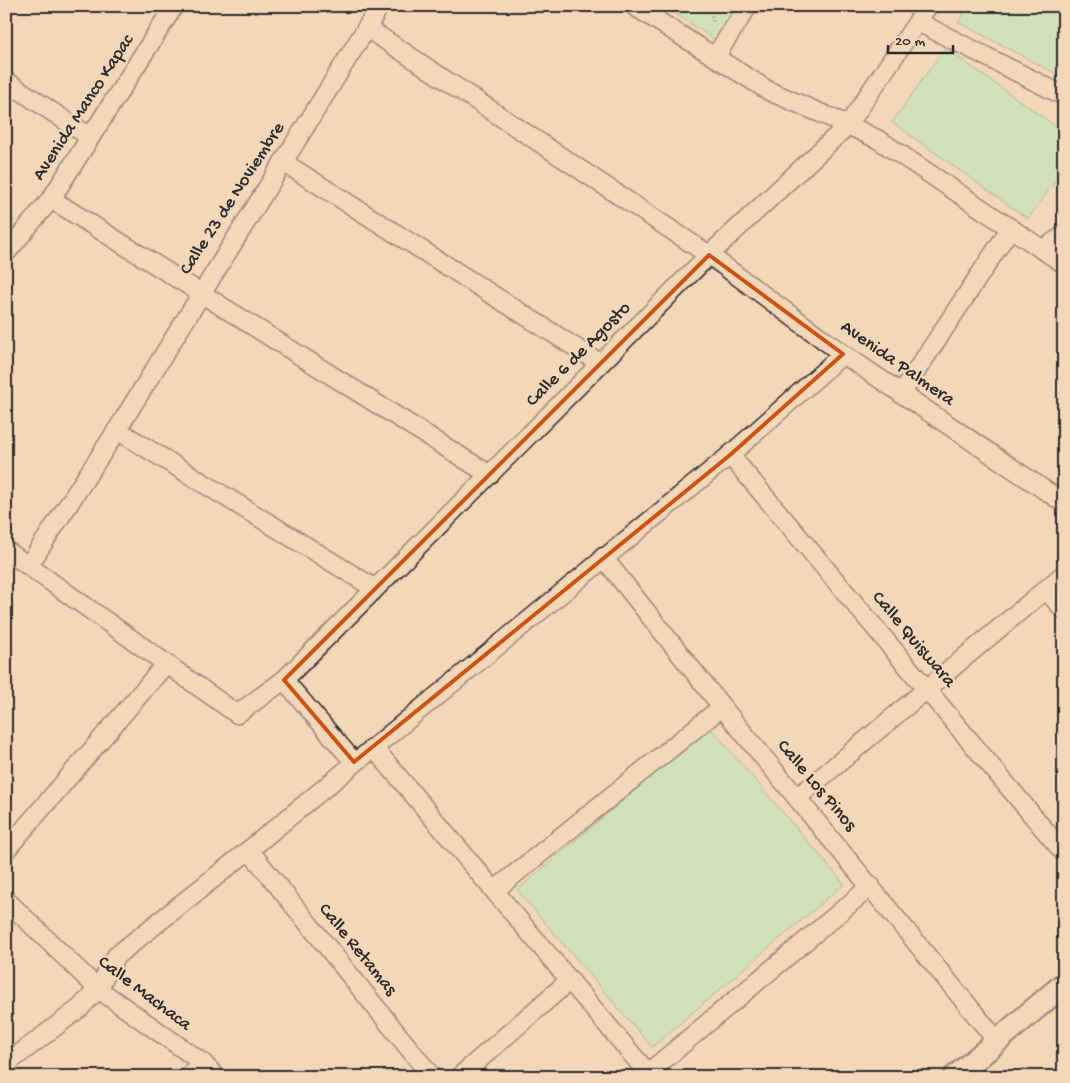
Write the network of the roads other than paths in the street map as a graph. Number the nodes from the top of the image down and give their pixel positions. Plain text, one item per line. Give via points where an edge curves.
1 (174, 6) edge
2 (380, 6) edge
3 (634, 6) edge
4 (748, 6) edge
5 (928, 6) edge
6 (918, 22) junction
7 (367, 28) junction
8 (715, 57) junction
9 (6, 81) edge
10 (1064, 96) edge
11 (848, 125) junction
12 (90, 137) junction
13 (283, 162) junction
14 (51, 199) junction
15 (1010, 230) junction
16 (1064, 235) edge
17 (1042, 250) junction
18 (6, 253) edge
19 (709, 255) junction
20 (1064, 264) edge
21 (201, 294) junction
22 (843, 354) junction
23 (600, 363) junction
24 (901, 394) junction
25 (117, 430) junction
26 (730, 454) junction
27 (490, 475) junction
28 (1064, 503) edge
29 (603, 557) junction
30 (14, 560) edge
31 (1064, 574) edge
32 (374, 588) junction
33 (1046, 590) junction
34 (1064, 610) edge
35 (165, 665) junction
36 (284, 680) junction
37 (926, 688) junction
38 (722, 707) junction
39 (374, 748) junction
40 (354, 762) junction
41 (798, 797) junction
42 (6, 850) edge
43 (249, 850) junction
44 (1064, 853) edge
45 (871, 886) junction
46 (495, 890) junction
47 (6, 900) edge
48 (570, 980) junction
49 (1064, 984) edge
50 (98, 990) junction
51 (998, 1042) junction
52 (203, 1063) junction
53 (6, 1064) edge
54 (649, 1075) edge
55 (187, 1077) edge
56 (216, 1077) edge
57 (432, 1077) edge
58 (460, 1077) edge
59 (955, 1077) edge

1 - 12 street, Avenida Manco Kapac
2 - 7 street, Calle 23 de Noviembre
3 - 8 street
4 - 8 street
5 - 6 street, Calle 6 de Agosto
6 - 10 street
6 - 11 street, Calle 6 de Agosto
7 - 13 street, Calle 23 de Noviembre
7 - 19 street, Avenida Palmera
8 - 11 street via 769,91
9 - 12 street
11 - 15 street via 878,140
11 - 19 street, Calle 6 de Agosto
12 - 14 street, Avenida Manco Kapac
13 - 21 street, Calle 23 de Noviembre
13 - 23 street
14 - 18 street, Avenida Manco Kapac
14 - 21 street, Calle 23 de Noviembre
15 - 17 street
15 - 24 street
16 - 17 street
17 - 20 street
19 - 22 street, Avenida Palmera
19 - 23 street, Calle 6 de Agosto
21 - 25 street
21 - 27 street
22 - 24 street, Avenida Palmera
22 - 26 street
23 - 27 street, Calle 6 de Agosto
24 - 28 street, Avenida Palmera
25 - 30 street
25 - 32 street
26 - 29 street
26 - 37 street, Calle Quiswara
27 - 32 street, Calle 6 de Agosto
29 - 38 street, Calle Los Pinos
29 - 39 street
30 - 35 street
31 - 33 street
32 - 36 street, Calle 6 de Agosto
33 - 34 street
33 - 37 street
35 - 36 street, Calle 6 de Agosto via 237,714
35 - 42 street
36 - 40 street
37 - 41 street
37 - 44 street, Calle Quiswara
38 - 41 street, Calle Los Pinos
38 - 46 street
39 - 40 street
39 - 46 street
40 - 43 street
41 - 45 street, Calle Los Pinos
43 - 50 street via 116,956
43 - 57 street, Calle Retamas
45 - 51 street, Calle Los Pinos
45 - 54 street
46 - 48 street
47 - 50 street, Calle Machaca
48 - 54 street
48 - 58 street
49 - 51 street
50 - 52 street, Calle Machaca
50 - 53 street via 80,1008
51 - 59 street
52 - 55 street
52 - 56 street, Calle Machaca

